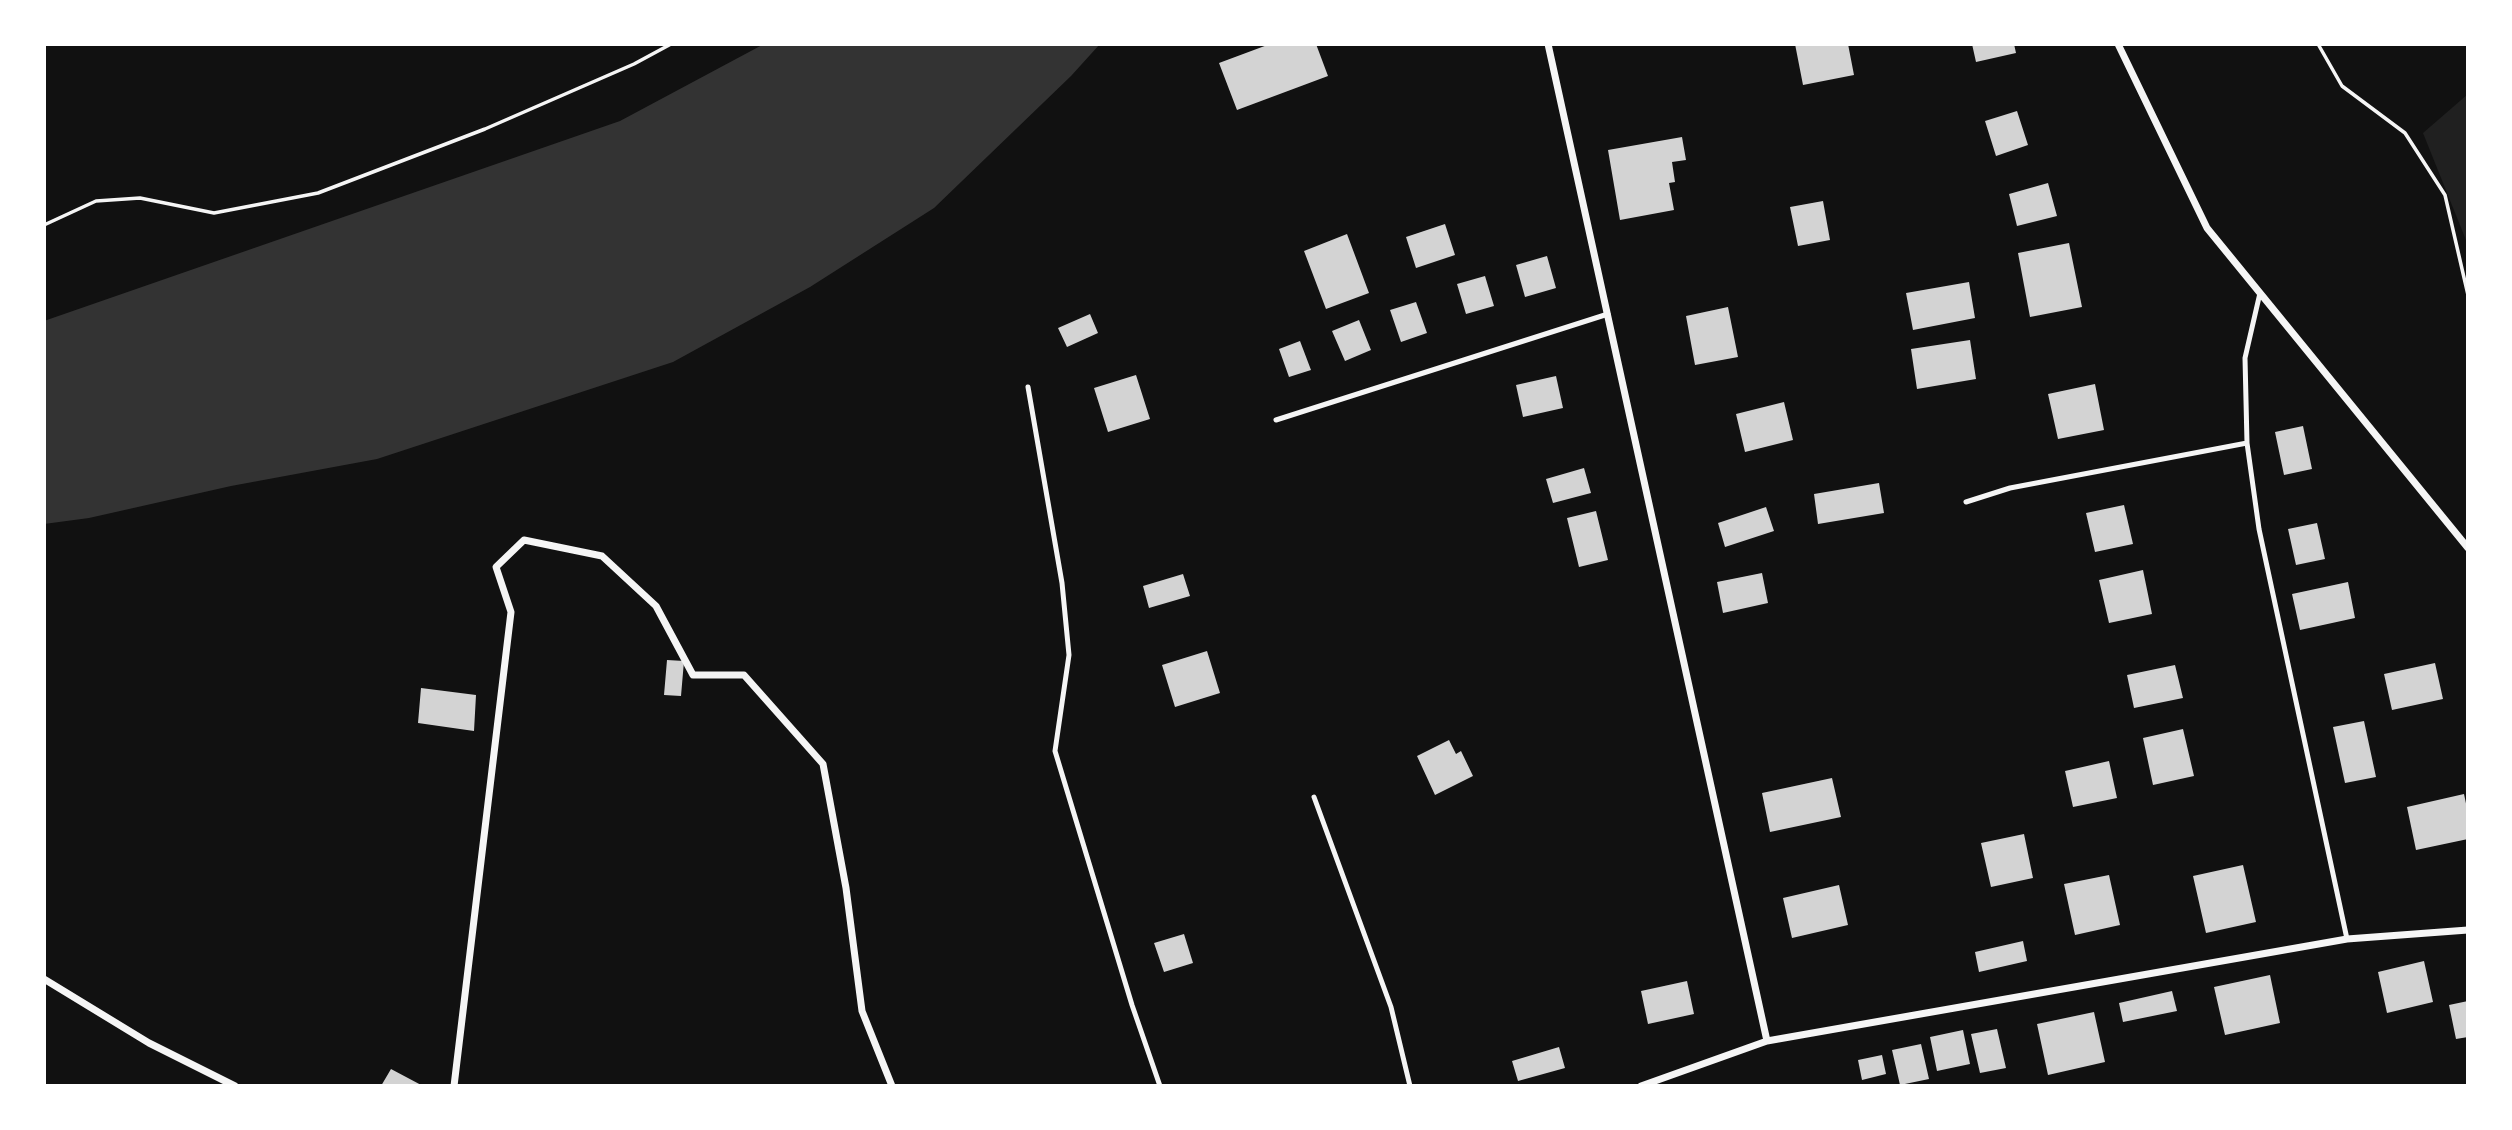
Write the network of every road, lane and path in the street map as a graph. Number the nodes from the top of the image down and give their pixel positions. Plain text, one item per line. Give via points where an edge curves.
1 (671, 44) edge
2 (1548, 44) edge
3 (2118, 44) edge
4 (2318, 44) edge
5 (44, 225) edge
6 (2260, 293) junction
7 (2468, 295) edge
8 (1608, 314) junction
9 (1028, 387) dead end
10 (1276, 420) dead end
11 (2246, 443) junction
12 (1966, 502) dead end
13 (2468, 548) edge
14 (1314, 797) dead end
15 (2468, 930) edge
16 (2347, 939) junction
17 (44, 979) edge
18 (1767, 1041) junction
19 (235, 1086) edge
20 (454, 1086) edge
21 (892, 1086) edge
22 (1160, 1086) edge
23 (1410, 1086) edge
24 (1641, 1086) edge

1 - 5 path via 485,129 318,193 214,213 140,198 96,201
2 - 8 street
3 - 6 street via 2207,228
4 - 7 path via 2342,86 2405,134 2445,195
6 - 11 lane via 2245,358
6 - 13 street
8 - 10 lane
8 - 18 street
9 - 22 lane via 1062,583 1069,655 1055,751
11 - 12 lane via 2010,488
11 - 16 lane via 2259,528
14 - 23 lane via 1391,1007
15 - 16 street
16 - 18 street
17 - 19 street via 149,1042
18 - 24 street
20 - 21 street via 511,612 496,567 524,540 602,556 656,606 694,675 744,675 823,764 862,1011

